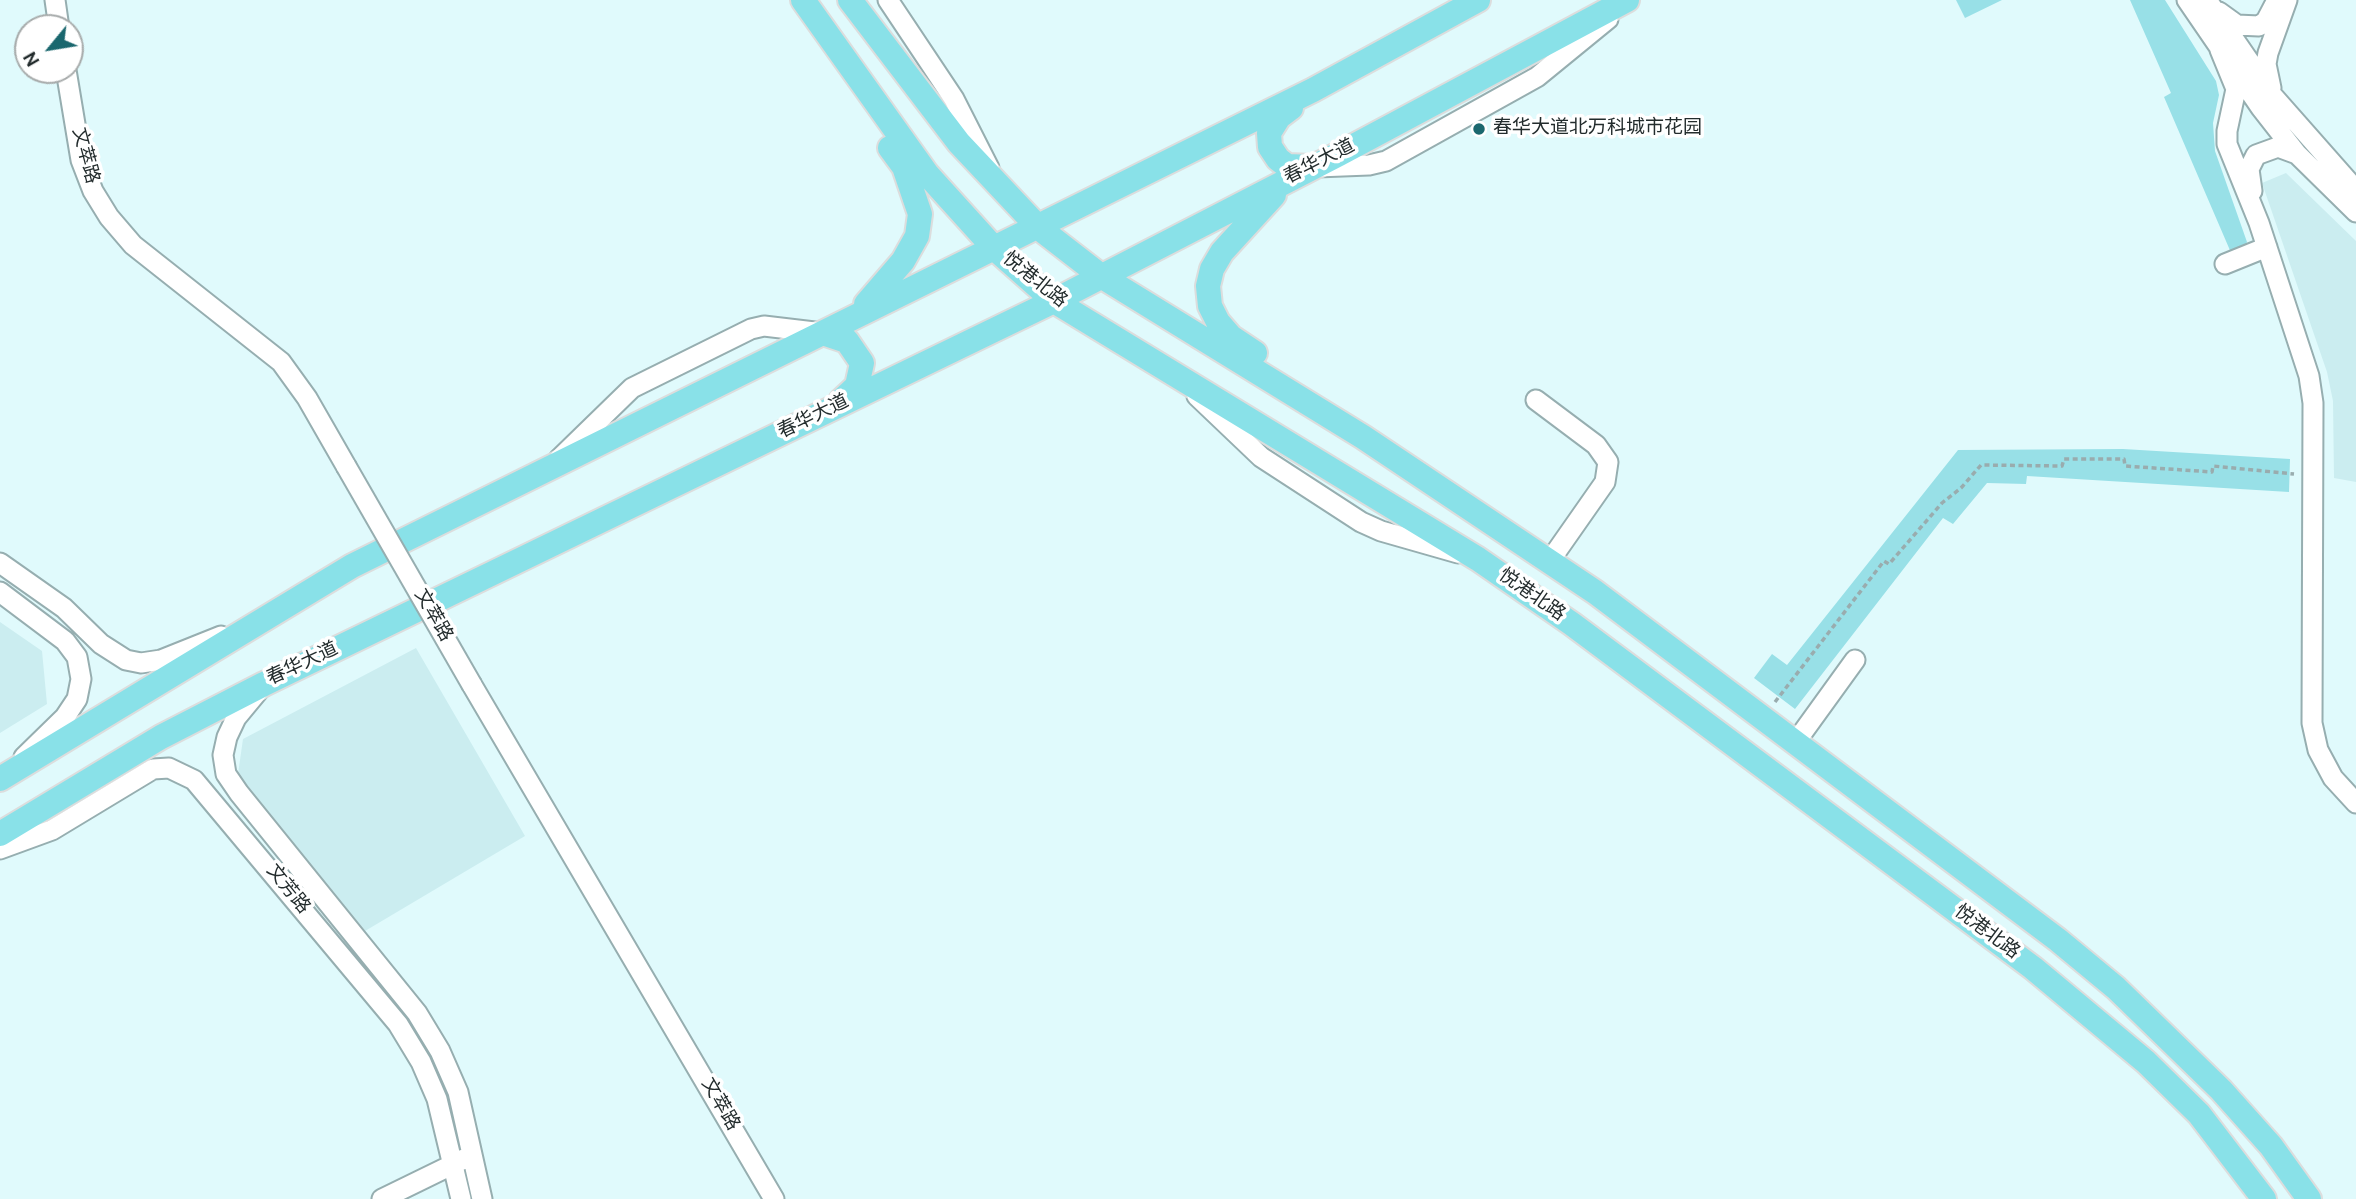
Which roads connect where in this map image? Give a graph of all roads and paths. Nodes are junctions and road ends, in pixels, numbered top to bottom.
1 (849, 0) edge
2 (888, 0) edge
3 (1478, 0) edge
4 (1629, 0) edge
5 (2187, 0) edge
6 (2277, 0) edge
7 (2287, 0) edge
8 (2207, 1) edge
9 (806, 5) edge
10 (2220, 50) junction
11 (68, 84) edge
12 (1313, 90) junction
13 (2273, 96) junction
14 (2297, 154) junction
15 (1313, 167) junction
16 (995, 181) junction
17 (1287, 181) junction
18 (2356, 190) edge
19 (2356, 212) edge
20 (2259, 223) junction
21 (1039, 228) junction
22 (993, 247) junction
23 (2269, 253) junction
24 (2227, 269) dead end
25 (1101, 276) junction
26 (1054, 301) junction
27 (855, 316) junction
28 (823, 332) junction
29 (1536, 400) dead end
30 (832, 408) junction
31 (1363, 437) junction
32 (548, 469) junction
33 (2298, 475) dead end
34 (1549, 562) junction
35 (0, 563) edge
36 (0, 592) edge
37 (271, 615) junction
38 (1855, 660) dead end
39 (264, 684) junction
40 (1773, 703) dead end
41 (1795, 743) junction
42 (3, 777) edge
43 (2356, 803) edge
44 (0, 834) edge
45 (0, 849) edge
46 (474, 1154) junction
47 (455, 1164) junction
48 (382, 1199) edge
49 (461, 1199) edge
50 (482, 1199) edge
51 (774, 1199) edge
52 (2264, 1199) edge
53 (2309, 1199) edge

1 - 16 main road, 悦港北路
2 - 16 street
3 - 12 main road
4 - 15 main road, 春华大道
5 - 10 street
6 - 8 street
7 - 13 street
8 - 13 street
9 - 22 main road, 悦港北路
9 - 27 main road
10 - 14 street
10 - 20 street
11 - 51 street, 文萃路, bridge
12 - 15 main road
12 - 21 main road
13 - 18 street
14 - 19 street
14 - 20 street
15 - 17 main road, 春华大道
16 - 21 main road, 悦港北路
17 - 25 main road, 春华大道
17 - 31 main road
20 - 23 street
21 - 22 main road
21 - 25 main road, 悦港北路
22 - 26 main road, 悦港北路
22 - 27 main road
23 - 24 street
23 - 43 street
25 - 26 main road, 春华大道
25 - 31 main road, 悦港北路
26 - 30 main road, 春华大道
26 - 52 main road, 悦港北路
27 - 28 main road
28 - 30 main road
28 - 32 main road
28 - 32 street
29 - 34 street
30 - 39 main road, 春华大道
31 - 34 main road, 悦港北路
32 - 37 main road
33 - 40 path
34 - 41 main road, 悦港北路
35 - 37 street
36 - 42 street
37 - 42 main road
38 - 41 street
39 - 44 main road, 春华大道
39 - 46 street, 文芳路
41 - 53 main road, 悦港北路
45 - 47 street, 文芳路
46 - 47 street
46 - 50 street, 文芳路
47 - 48 street
47 - 49 street, 文芳路

